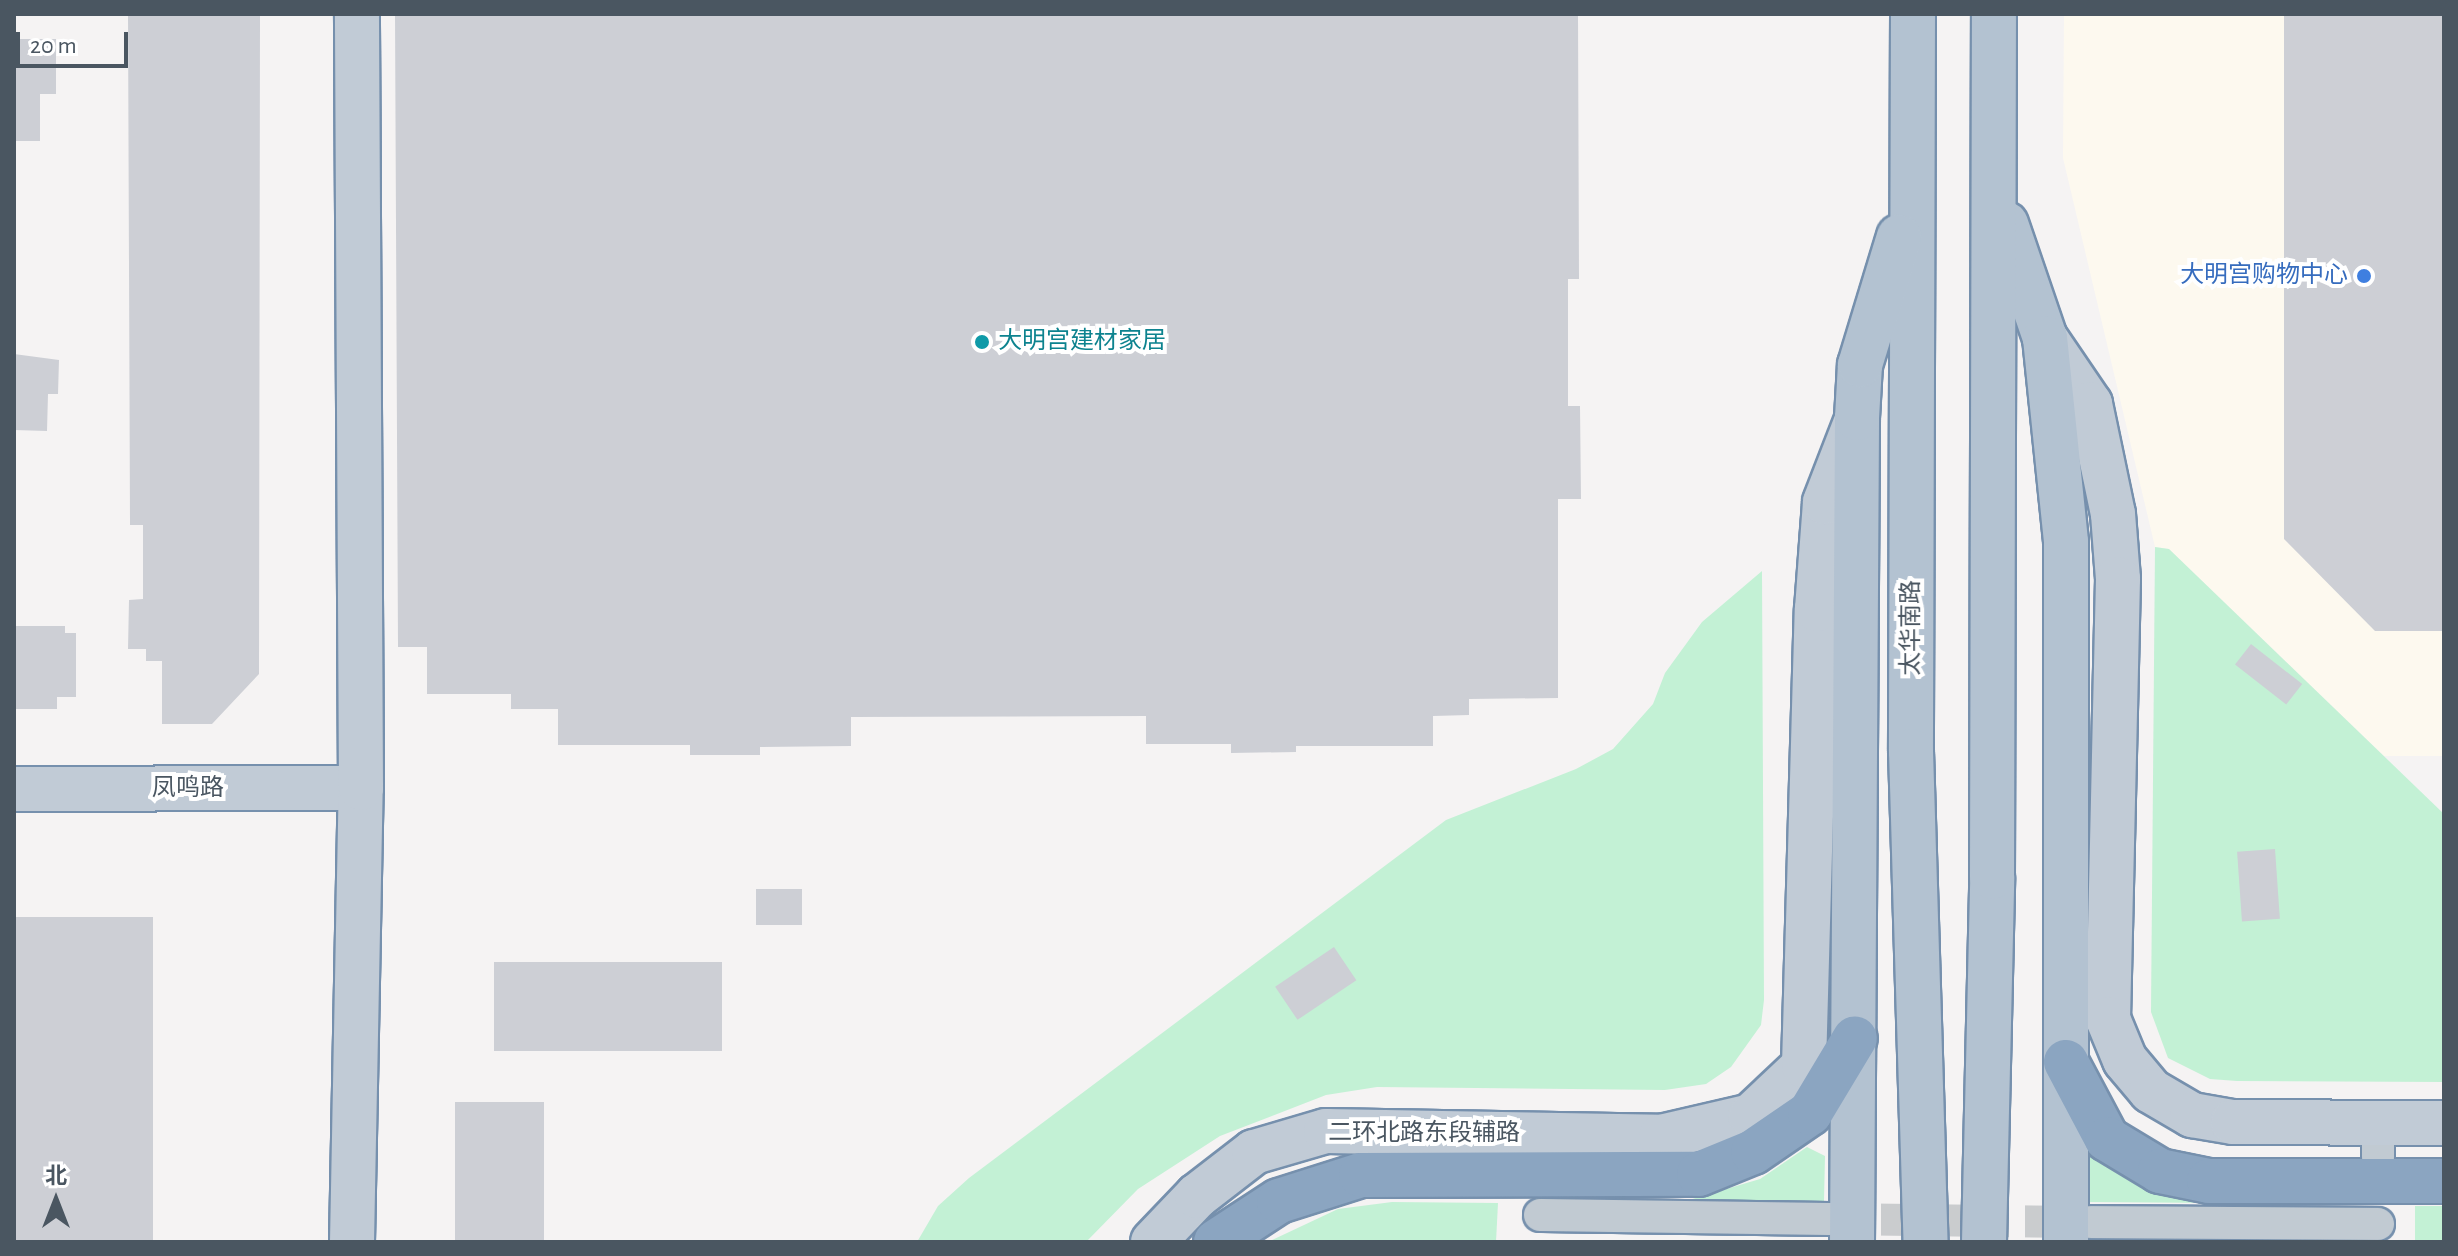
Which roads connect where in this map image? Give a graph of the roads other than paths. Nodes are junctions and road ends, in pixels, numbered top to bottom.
1 (357, 14) edge
2 (1913, 14) edge
3 (1994, 14) edge
4 (1994, 189) junction
5 (1913, 193) junction
6 (2045, 338) junction
7 (1857, 418) junction
8 (361, 788) junction
9 (14, 789) edge
10 (1855, 1038) junction
11 (2066, 1062) junction
12 (2444, 1123) edge
13 (2444, 1181) edge
14 (1539, 1218) edge
15 (2378, 1224) edge
16 (1841, 1230) edge
17 (2078, 1232) edge
18 (352, 1242) edge
19 (1153, 1242) edge
20 (1216, 1242) edge
21 (1926, 1242) edge
22 (1984, 1242) edge

1 - 8 main road
2 - 5 main road, 太华南路
3 - 4 main road
4 - 6 main road
4 - 22 main road
5 - 7 main road
5 - 21 main road, 太华南路
6 - 11 main road
6 - 12 main road
7 - 10 main road
7 - 19 main road, 二环北路东段辅路
8 - 9 main road, 凤鸣路
8 - 18 main road
10 - 16 main road
10 - 20 highway
11 - 13 highway
11 - 17 main road
14 - 16 street
15 - 17 street

